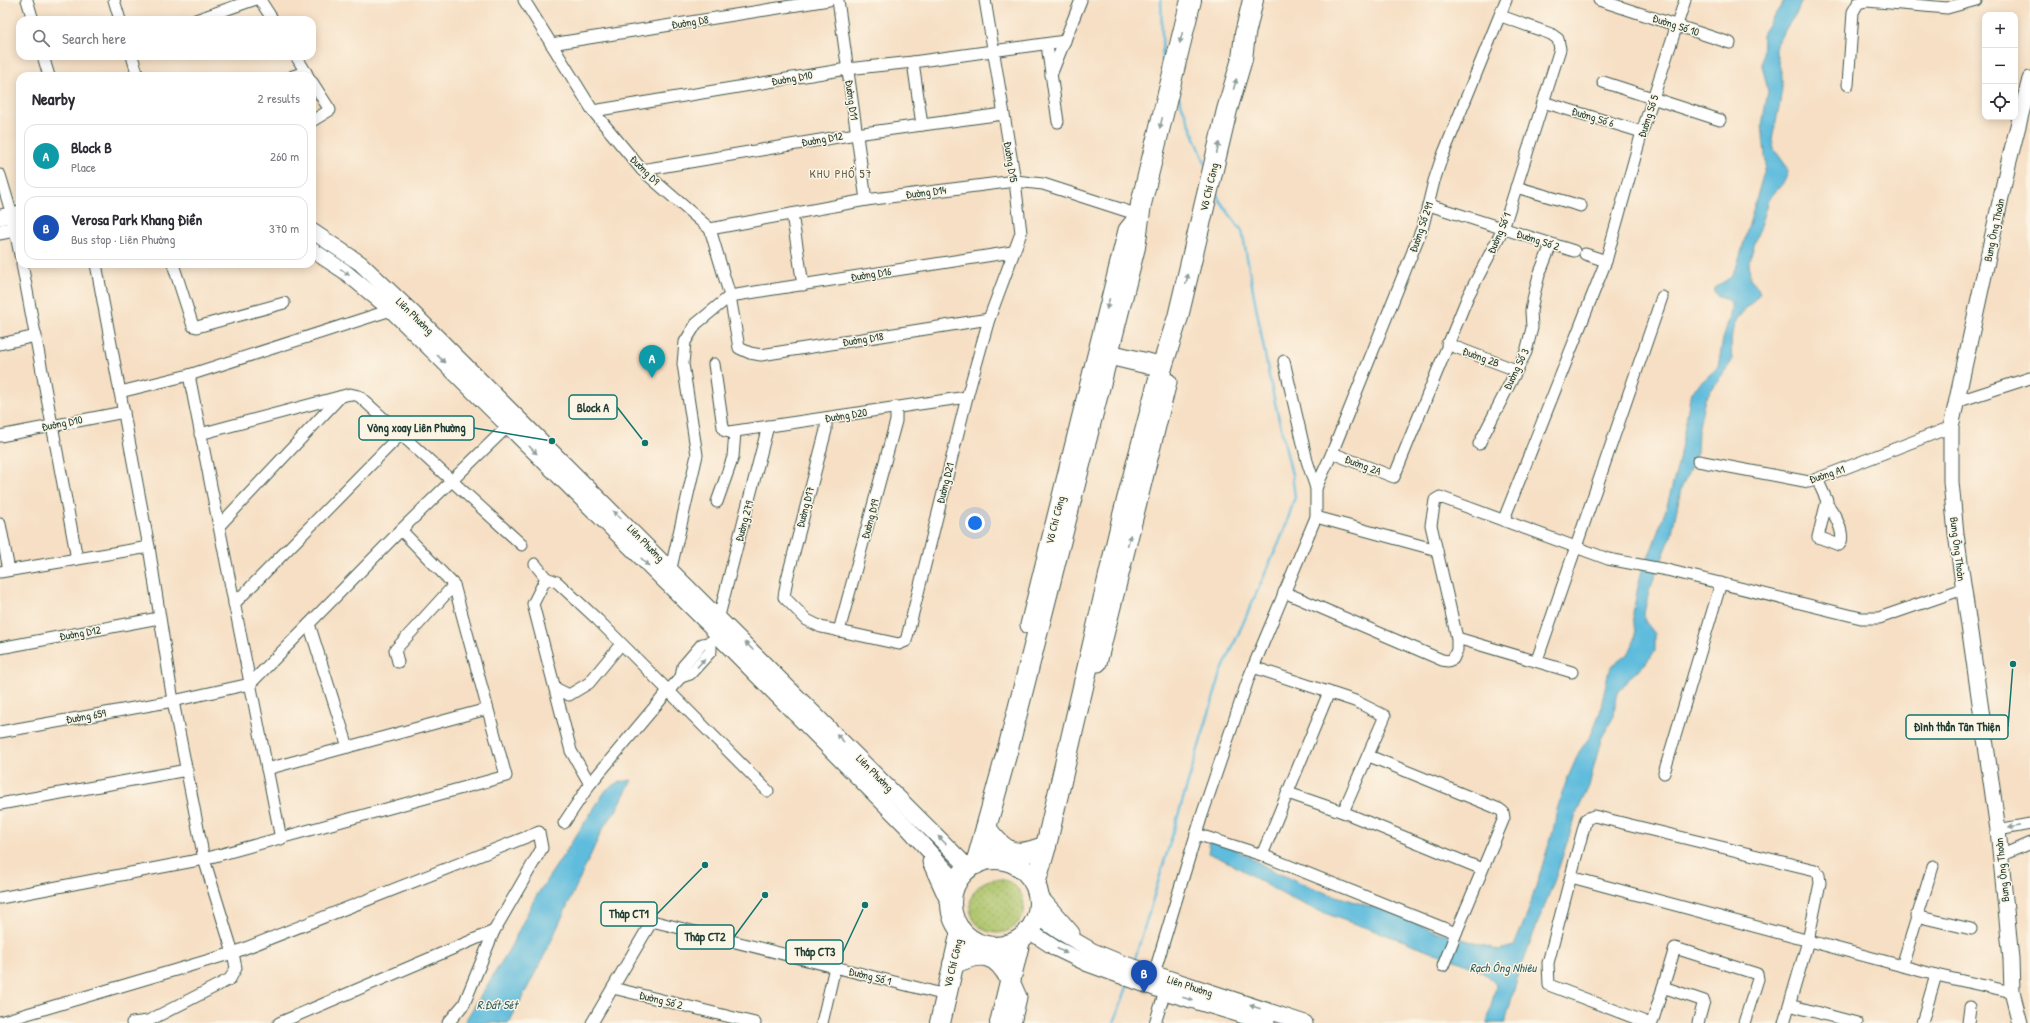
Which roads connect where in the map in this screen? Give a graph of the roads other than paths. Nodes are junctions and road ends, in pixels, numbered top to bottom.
1 (27, 0) edge
2 (114, 0) edge
3 (253, 0) edge
4 (260, 0) edge
5 (524, 0) edge
6 (829, 0) edge
7 (838, 0) edge
8 (984, 0) edge
9 (1081, 0) edge
10 (1191, 0) edge
11 (1253, 0) edge
12 (1259, 0) edge
13 (1506, 0) edge
14 (1599, 0) edge
15 (1685, 0) edge
16 (1976, 0) edge
17 (1946, 4) edge
18 (32, 16) edge
19 (119, 16) edge
20 (207, 16) edge
21 (270, 16) edge
22 (1501, 16) junction
23 (1677, 26) junction
24 (1065, 42) junction
25 (1730, 43) dead end
26 (551, 44) junction
27 (1047, 45) junction
28 (992, 52) junction
29 (1242, 59) junction
30 (44, 60) edge
31 (133, 60) edge
32 (298, 60) edge
33 (913, 62) junction
34 (847, 69) junction
35 (48, 72) edge
36 (137, 72) edge
37 (306, 72) edge
38 (1051, 75) junction
39 (2030, 79) edge
40 (1603, 82) dead end
41 (1848, 85) dead end
42 (316, 88) edge
43 (1653, 98) junction
44 (1543, 102) junction
45 (593, 111) junction
46 (1003, 114) junction
47 (316, 119) edge
48 (1720, 120) dead end
49 (1058, 122) dead end
50 (922, 125) junction
51 (1642, 132) junction
52 (856, 134) junction
53 (642, 170) junction
54 (0, 175) edge
55 (1015, 181) junction
56 (1516, 187) junction
57 (866, 200) junction
58 (1429, 205) junction
59 (1581, 206) dead end
60 (792, 214) junction
61 (1139, 215) junction
62 (13, 220) edge
63 (1503, 228) junction
64 (710, 229) junction
65 (0, 232) edge
66 (316, 234) edge
67 (16, 235) edge
68 (1551, 244) junction
69 (1574, 251) dead end
70 (1012, 252) junction
71 (316, 253) edge
72 (1585, 254) dead end
73 (1606, 261) junction
74 (23, 268) edge
75 (97, 268) edge
76 (174, 268) edge
77 (803, 285) junction
78 (730, 296) junction
79 (1662, 297) dead end
80 (284, 303) dead end
81 (391, 310) junction
82 (1178, 317) junction
83 (988, 319) junction
84 (36, 336) junction
85 (0, 344) edge
86 (1447, 344) junction
87 (1107, 354) junction
88 (1284, 362) dead end
89 (714, 364) dead end
90 (1162, 367) junction
91 (1516, 370) junction
92 (189, 375) junction
93 (2030, 378) edge
94 (120, 392) junction
95 (341, 396) junction
96 (967, 398) junction
97 (1956, 402) junction
98 (896, 407) junction
99 (124, 412) junction
100 (826, 418) junction
101 (53, 424) junction
102 (508, 426) junction
103 (768, 426) junction
104 (1950, 427) junction
105 (730, 431) junction
106 (200, 434) junction
107 (400, 435) junction
108 (0, 436) edge
109 (1479, 444) dead end
110 (1332, 453) junction
111 (1698, 461) dead end
112 (1394, 477) joint
113 (1817, 478) junction
114 (451, 482) junction
115 (1316, 488) junction
116 (717, 502) dead end
117 (1826, 504) dead end
118 (1316, 517) junction
119 (1504, 519) junction
120 (0, 524) edge
121 (219, 526) junction
122 (400, 530) junction
123 (522, 545) dead end
124 (150, 547) junction
125 (1575, 548) junction
126 (1437, 550) junction
127 (77, 559) junction
128 (535, 564) dead end
129 (671, 568) junction
130 (4, 571) edge
131 (546, 578) junction
132 (1720, 583) junction
133 (454, 585) junction
134 (1963, 589) junction
135 (1284, 592) junction
136 (234, 604) junction
137 (160, 618) junction
138 (309, 624) junction
139 (718, 629) junction
140 (839, 631) junction
141 (1457, 638) junction
142 (622, 644) junction
143 (0, 648) edge
144 (1537, 660) junction
145 (398, 662) dead end
146 (1253, 666) junction
147 (1572, 672) dead end
148 (250, 684) junction
149 (555, 688) junction
150 (668, 691) junction
151 (1329, 692) junction
152 (173, 701) junction
153 (487, 709) junction
154 (0, 732) edge
155 (348, 747) junction
156 (1369, 756) junction
157 (267, 769) junction
158 (187, 770) junction
159 (1664, 773) dead end
160 (590, 784) junction
161 (768, 791) dead end
162 (1288, 793) junction
163 (0, 804) edge
164 (1343, 812) junction
165 (564, 823) dead end
166 (2030, 824) edge
167 (905, 825) junction
168 (986, 828) junction
169 (1998, 830) junction
170 (1196, 834) junction
171 (281, 839) junction
172 (2030, 843) edge
173 (1046, 846) junction
174 (1262, 855) junction
175 (2000, 856) junction
176 (204, 859) junction
177 (1933, 866) dead end
178 (970, 867) junction
179 (1482, 869) junction
180 (1571, 877) junction
181 (1037, 883) junction
182 (0, 898) edge
183 (952, 908) junction
184 (1916, 916) junction
185 (1971, 929) dead end
186 (494, 931) junction
187 (1455, 934) junction
188 (1026, 935) junction
189 (960, 936) junction
190 (1808, 941) junction
191 (1092, 951) junction
192 (233, 953) junction
193 (1445, 961) dead end
194 (954, 964) junction
195 (1902, 966) junction
196 (835, 967) junction
197 (1121, 970) junction
198 (1936, 975) junction
199 (1010, 979) junction
200 (1152, 980) junction
201 (1663, 987) junction
202 (613, 988) junction
203 (1166, 992) junction
204 (2012, 992) junction
205 (946, 995) junction
206 (1789, 1005) junction
207 (1970, 1007) dead end
208 (11, 1019) junction
209 (0, 1022) edge
210 (148, 1022) edge
211 (26, 1023) edge
212 (132, 1023) edge
213 (279, 1023) edge
214 (448, 1023) edge
215 (592, 1023) edge
216 (755, 1023) edge
217 (822, 1023) edge
218 (932, 1023) edge
219 (940, 1023) edge
220 (1000, 1023) edge
221 (1012, 1023) edge
222 (1155, 1023) edge
223 (1267, 1023) edge
224 (1305, 1023) edge
225 (1648, 1023) edge
226 (1652, 1023) edge
227 (1698, 1023) edge
228 (1744, 1023) edge
229 (1784, 1023) edge
230 (1857, 1023) edge
231 (1922, 1023) edge
232 (1968, 1023) edge
233 (2020, 1023) edge

1 - 18 street
2 - 19 street
3 - 20 street
4 - 21 street
5 - 26 street, Đường D9
6 - 26 street, Đường D8
7 - 34 street, Đường D11
8 - 28 street, Đường D15
9 - 24 street
10 -> 61 highway, Võ Chí Công
11 - 29 highway, Võ Chí Công
12 - 29 main road, Võ Chí Công
13 - 22 street, Đường Số 291
14 - 23 street, Đường Số 10
15 - 23 street, Đường Số 5
16 - 17 street
17 - 41 street
22 - 44 street, Đường Số 1
22 - 58 street, Đường Số 291
23 - 25 street, Đường Số 10
23 - 43 street, Đường Số 5
24 - 27 street, Đường D10
24 - 38 street
26 - 45 street, Đường D9
27 - 28 street, Đường D10
27 - 38 street
28 - 33 street, Đường D10
28 - 46 street, Đường D15
82 -> 29 highway, Võ Chí Công
30 - 35 street
31 - 36 street
32 - 37 street
33 - 34 street, Đường D10
33 - 50 street
34 - 45 street, Đường D10
34 - 52 street, Đường D11
38 - 49 street
39 - 97 street, Bưng Ông Thoàn
40 - 43 street
42 - 47 street
43 - 48 street
43 - 51 street, Đường Số 5
44 - 51 street, Đường Số 6
44 - 56 street, Đường Số 1
45 - 53 street, Đường D9
46 - 50 street, Đường D12
46 - 55 street, Đường D15
50 - 52 street, Đường D12
51 - 73 street, Đường Số 5
52 - 53 street, Đường D12
52 - 57 street, Đường D11
53 - 64 street, Đường D9
54 - 62 street
55 - 57 street, Đường D14
55 - 61 street, Đường D14
55 - 70 street, Đường D15
56 - 59 street
56 - 63 street, Đường Số 1
57 - 60 street, Đường D14
58 - 63 street, Đường Số 2
58 - 110 street, Đường Số 291
60 - 64 street, Đường D14
60 - 77 street
61 - 87 highway, Võ Chí Công
61 -> 168 main road, Võ Chí Công
62 - 65 street
62 - 67 street
63 - 68 street, Đường Số 2
63 - 86 street, Đường Số 1
64 - 78 street
129 -> 66 street, Liên Phường
68 - 69 street, Đường Số 2
68 - 91 street, Đường Số 3
70 - 77 street, Đường D16
70 - 83 street, Đường D15
71 -> 81 street, Liên Phường
72 - 73 street
73 - 119 street, Đường Số 5
74 - 84 street
75 - 94 street
76 - 80 street
77 - 78 street, Đường D16
78 - 83 street, Đường D18
78 - 129 street
79 - 125 street
81 - 92 street
81 -> 102 street, Liên Phường
82 - 90 highway, Võ Chí Công
173 -> 82 main road, Võ Chí Công
83 - 96 street, Đường D21
84 - 85 street
84 - 101 street
86 - 91 street, Đường 2B
86 - 112 street, Đường Số 1
87 - 90 highway
87 - 168 highway, Võ Chí Công
88 - 115 street
89 - 105 street
90 - 173 highway, Võ Chí Công
91 - 109 street, Đường Số 3
92 - 94 street
92 - 106 street
93 - 97 street
94 - 99 street
95 - 106 street
95 - 107 street
95 - 121 street
96 - 98 street, Đường D20
96 - 140 street, Đường D21
97 - 104 street, Bưng Ông Thoàn
98 - 100 street, Đường D20
98 - 140 street, Đường D19
99 - 101 street, Đường D10
99 - 124 street
100 - 103 street, Đường D20
100 - 140 street, Đường D17
101 - 108 street, Đường D10
101 - 127 street
102 - 114 street
102 -> 139 street, Liên Phường
103 - 105 street, Đường D20
103 - 139 street, Đường 279
104 - 113 street, Đường A1
104 - 134 street, Bưng Ông Thoàn
105 - 116 street
106 - 121 street
107 - 114 street
107 - 136 street
110 - 112 street, Đường 2A
110 - 115 street, Đường Số 291
111 - 113 street, Đường A1
113 - 117 street
114 - 122 street
114 - 123 street
115 - 118 street
118 - 126 street
118 - 135 street
119 - 125 street
119 - 126 street
120 - 130 street
121 - 136 street
122 - 133 street
122 - 138 street
124 - 127 street
124 - 137 street
125 - 132 street
125 - 144 street
126 - 141 street
127 - 130 street
128 - 131 street
129 - 139 street, Liên Phường
131 - 142 street
131 - 149 street
132 - 134 street
132 - 159 street
133 - 145 street
133 - 153 street
134 - 169 street, Bưng Ông Thoàn
135 - 141 street
135 - 146 street
136 - 148 street
137 - 143 street, Đường D12
137 - 152 street
138 - 148 street
138 - 155 street
139 - 150 street, Đường 279
139 - 167 street, Liên Phường
178 -> 139 street, Liên Phường
141 - 144 street
142 - 149 street
142 - 150 street
144 - 147 street
146 - 151 street
146 - 170 street
148 - 152 street, Đường 659
148 - 157 street
149 - 160 street
150 - 160 street, Đường 279
150 - 161 street
151 - 156 street
151 - 162 street
152 - 154 street, Đường 659
152 - 158 street
153 - 155 street
153 - 171 street
155 - 157 street
156 - 164 street
156 - 179 street
157 - 171 street
158 - 163 street
158 - 176 street
160 - 165 street, Đường 279
162 - 164 street
162 - 174 street
164 - 179 street
166 -> 169 street
167 - 178 street, Liên Phường
167 - 183 street
168 - 173 highway
168 - 178 highway, Võ Chí Công
169 - 175 street, Bưng Ông Thoàn
170 - 174 street
170 - 200 street
171 - 176 street
172 - 175 street
173 - 181 highway, Võ Chí Công
174 - 187 street
175 - 204 street, Bưng Ông Thoàn
176 - 182 street
176 - 192 street
177 - 184 street
178 - 181 highway
178 - 183 highway
179 - 187 street
180 - 190 street
180 - 190 street
180 - 225 street
181 - 188 highway
181 - 191 street
183 - 189 highway
184 - 185 street
184 - 195 street
186 - 192 street
186 - 213 street
186 - 214 street
187 - 193 street
188 - 189 highway
188 - 191 street, Liên Phường
188 -> 197 street, Liên Phường
188 - 199 highway
189 - 194 highway, Võ Chí Công
190 - 195 street
190 - 206 street
191 - 197 street, Liên Phường
192 - 208 street
192 - 210 street
194 - 199 highway
194 - 205 highway, Võ Chí Công
195 - 198 street
196 - 202 street, Đường Số 1
196 - 205 street, Đường Số 1
196 - 217 street
197 - 200 street, Liên Phường
198 - 204 street
198 - 231 street
199 - 220 highway
199 - 221 main road
200 - 203 street, Liên Phường
224 -> 200 street, Liên Phường
201 - 226 street
201 - 227 street
201 - 228 street
202 - 215 street, Đường Số 1
202 - 216 street, Đường Số 2
203 - 222 street
203 -> 223 street, Liên Phường
204 - 233 street, Bưng Ông Thoàn
205 - 218 main road, Võ Chí Công
205 - 219 highway, Võ Chí Công
206 - 229 street
206 - 230 street
207 - 232 street
208 - 209 street
208 - 211 street
210 - 212 street

